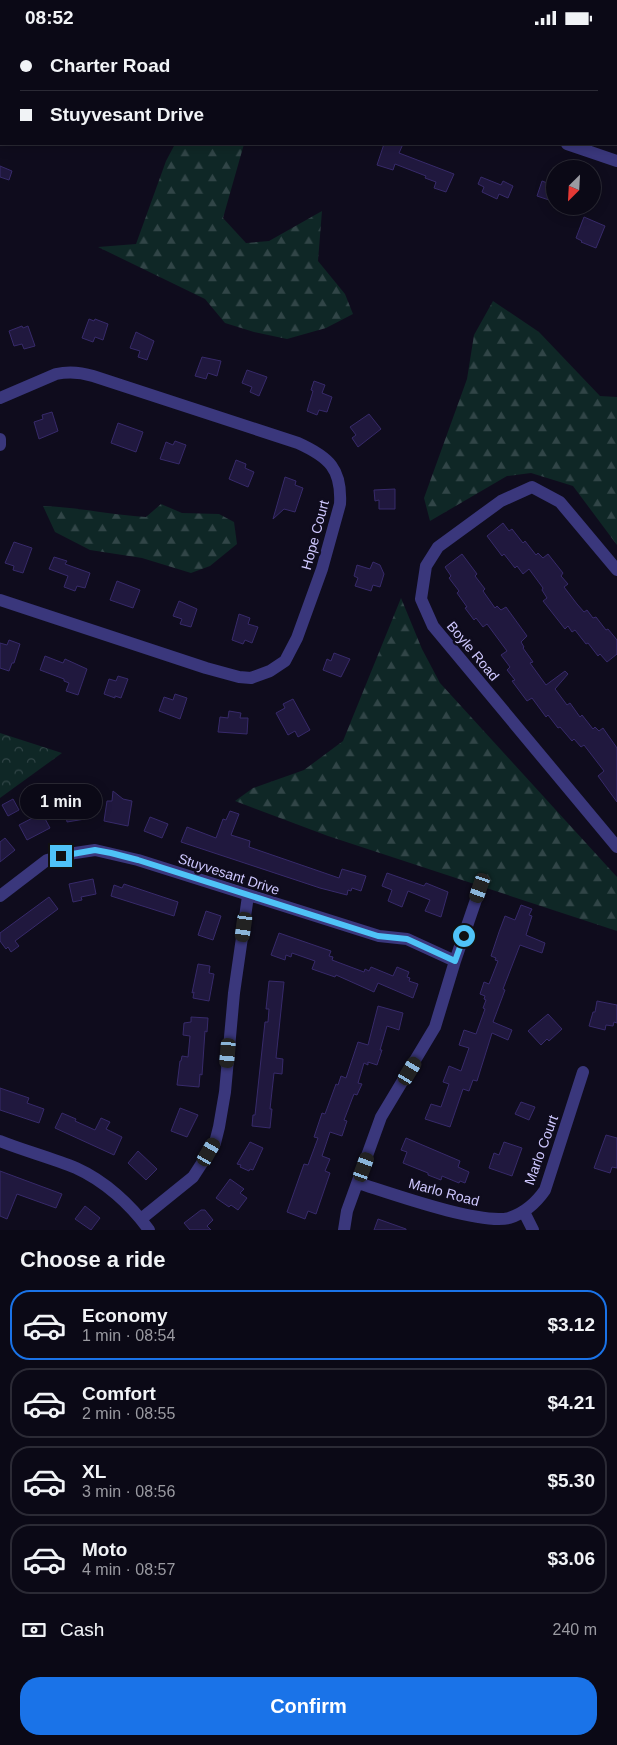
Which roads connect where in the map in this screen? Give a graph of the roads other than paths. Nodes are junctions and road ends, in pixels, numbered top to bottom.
1 (570, 145) edge
2 (617, 161) edge
3 (0, 399) edge
4 (0, 439) edge
5 (0, 445) edge
6 (617, 570) edge
7 (0, 599) edge
8 (617, 847) edge
9 (480, 888) dead end
10 (0, 896) edge
11 (248, 896) junction
12 (455, 961) junction
13 (584, 1072) dead end
14 (0, 1141) edge
15 (358, 1183) junction
16 (524, 1212) junction
17 (141, 1219) junction
18 (149, 1230) edge
19 (344, 1230) edge
20 (534, 1230) edge

1 - 2 street
3 - 7 street, Hope Court
4 - 5 street
6 - 8 street, Boyle Road
9 - 12 street
10 - 11 street, Stuyvesant Drive
11 - 12 street, Stuyvesant Drive
11 - 17 street
12 - 15 street
13 - 16 street, Marlo Court
14 - 17 street
15 - 16 street, Marlo Road
15 - 19 street
16 - 20 street
17 - 18 street

